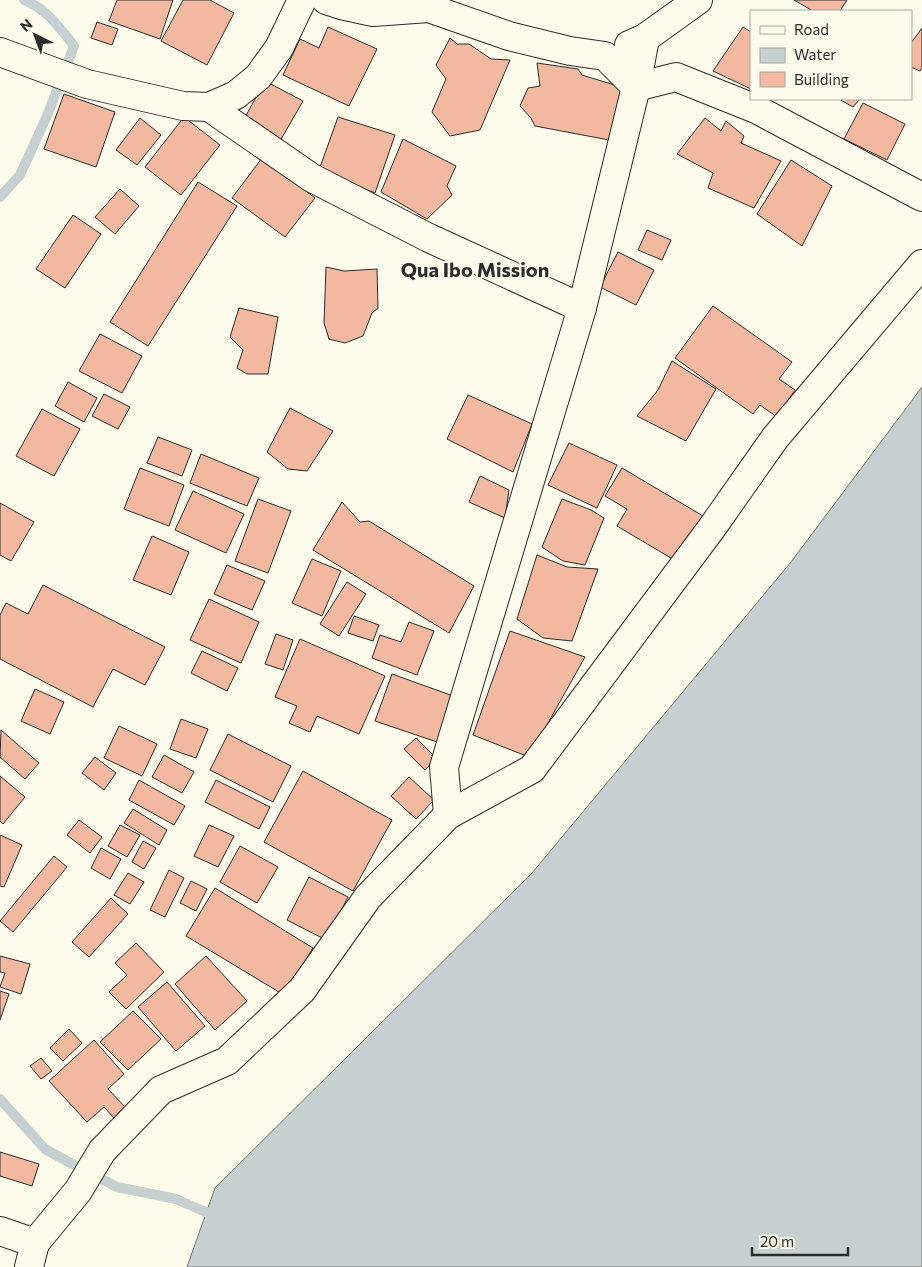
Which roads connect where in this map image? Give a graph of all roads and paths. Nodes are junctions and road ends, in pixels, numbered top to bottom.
1 (302, 0) edge
2 (326, 0) edge
3 (698, 0) edge
4 (645, 38) junction
5 (0, 52) edge
6 (605, 56) junction
7 (636, 87) junction
8 (209, 107) junction
9 (922, 197) edge
10 (922, 264) edge
11 (582, 308) junction
12 (448, 814) junction
13 (0, 1231) edge
14 (32, 1255) edge

1 - 8 street
2 - 6 street
3 - 4 street
4 - 6 street
4 - 7 street
5 - 8 street
6 - 7 street
7 - 9 street
7 - 11 street
8 - 11 street
10 - 12 street
11 - 12 street
12 - 14 street
13 - 14 street

